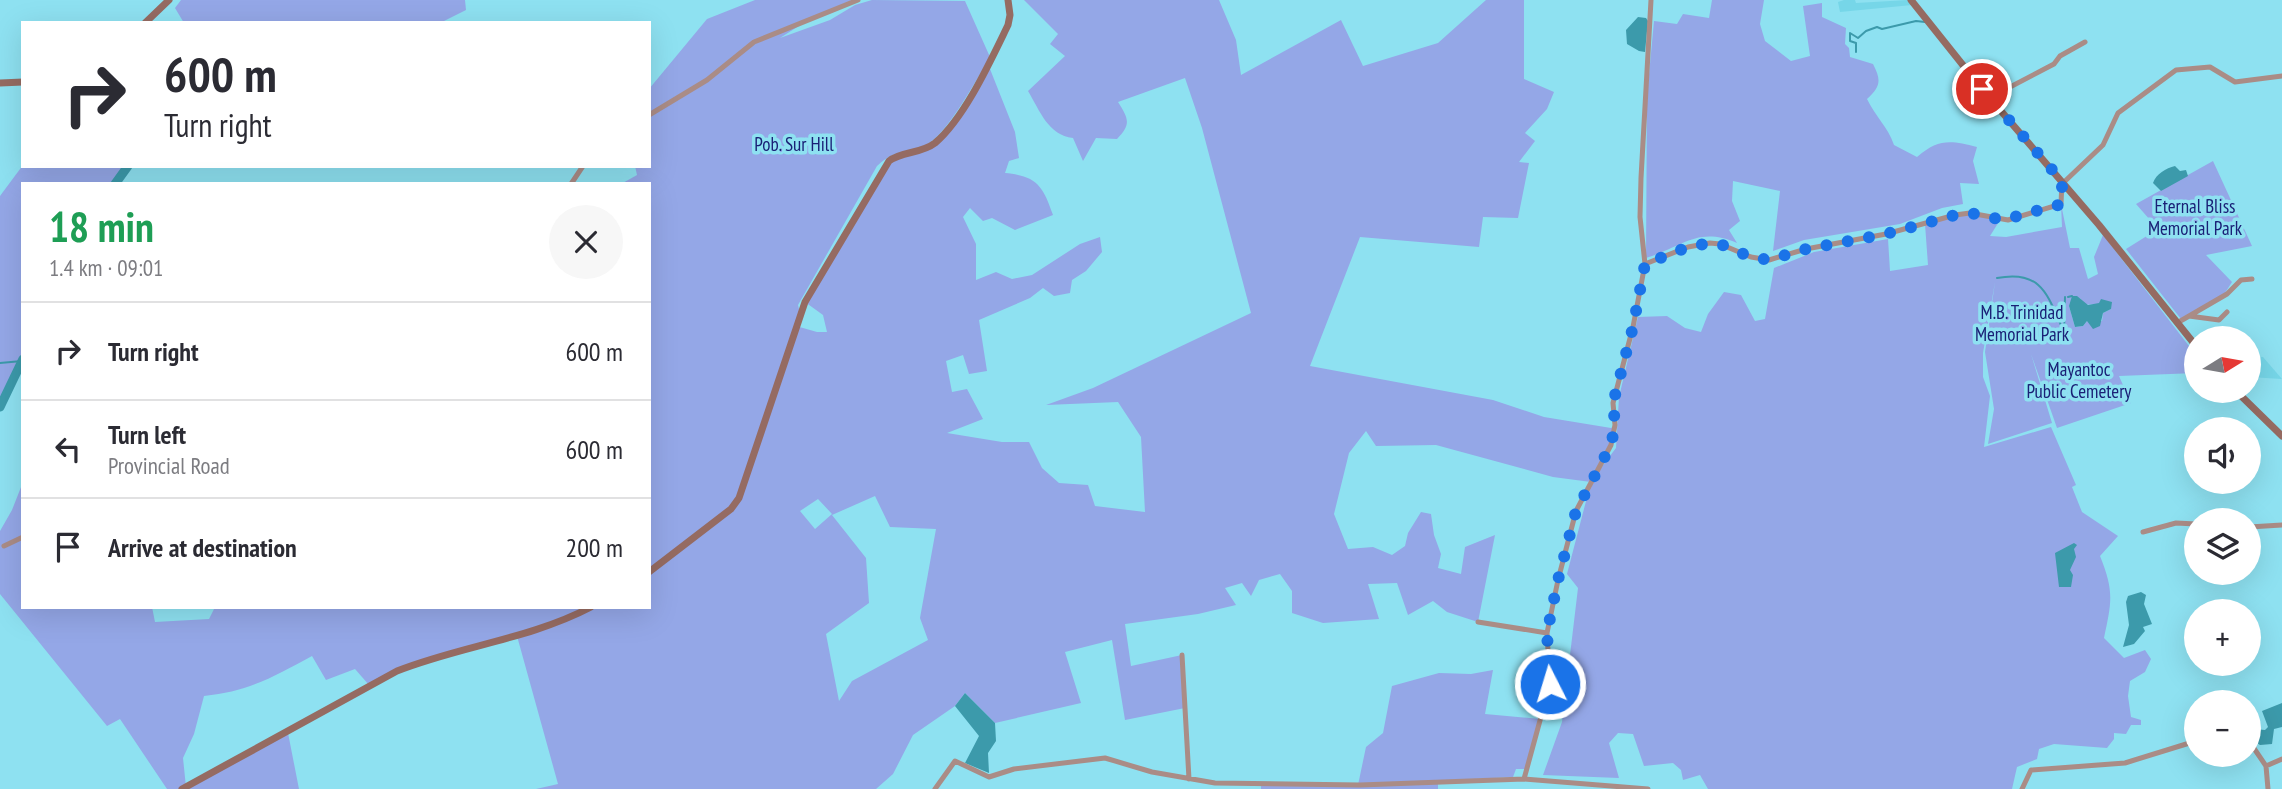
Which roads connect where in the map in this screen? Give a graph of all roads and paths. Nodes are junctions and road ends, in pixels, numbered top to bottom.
1 (169, 0) edge
2 (858, 0) edge
3 (1008, 0) edge
4 (1651, 0) edge
5 (1911, 0) edge
6 (147, 21) edge
7 (2085, 42) dead end
8 (2282, 76) edge
9 (21, 82) edge
10 (0, 83) edge
11 (1989, 97) junction
12 (651, 114) edge
13 (2062, 182) junction
14 (1645, 264) junction
15 (2252, 279) dead end
16 (2227, 312) dead end
17 (2189, 316) junction
18 (2178, 323) junction
19 (2184, 331) edge
20 (2248, 403) edge
21 (2282, 436) edge
22 (2184, 523) edge
23 (2282, 525) edge
24 (2261, 526) edge
25 (2143, 533) dead end
26 (21, 538) edge
27 (4, 546) dead end
28 (651, 570) edge
29 (587, 609) edge
30 (1478, 622) dead end
31 (1547, 633) junction
32 (1182, 655) dead end
33 (2184, 745) edge
34 (2282, 758) edge
35 (2261, 759) edge
36 (2266, 766) junction
37 (1189, 779) junction
38 (1524, 779) junction
39 (182, 789) edge
40 (935, 789) edge
41 (1648, 789) edge
42 (2022, 789) edge
43 (2268, 789) edge

1 - 6 main road
2 - 12 street
3 - 28 main road
4 - 14 street
5 - 11 main road
7 - 11 street
8 - 13 street
9 - 10 main road
11 - 13 main road
13 - 14 street
13 - 18 main road
14 - 31 street
15 - 17 street
16 - 17 street
17 - 18 street
18 - 19 main road
20 - 21 main road
22 - 25 street
23 - 24 street
26 - 27 street
29 - 39 main road
30 - 31 street
31 - 38 street
32 - 37 street
33 - 42 street
34 - 36 street
35 - 36 street
36 - 43 street
37 - 38 street
37 - 40 street
38 - 41 street

